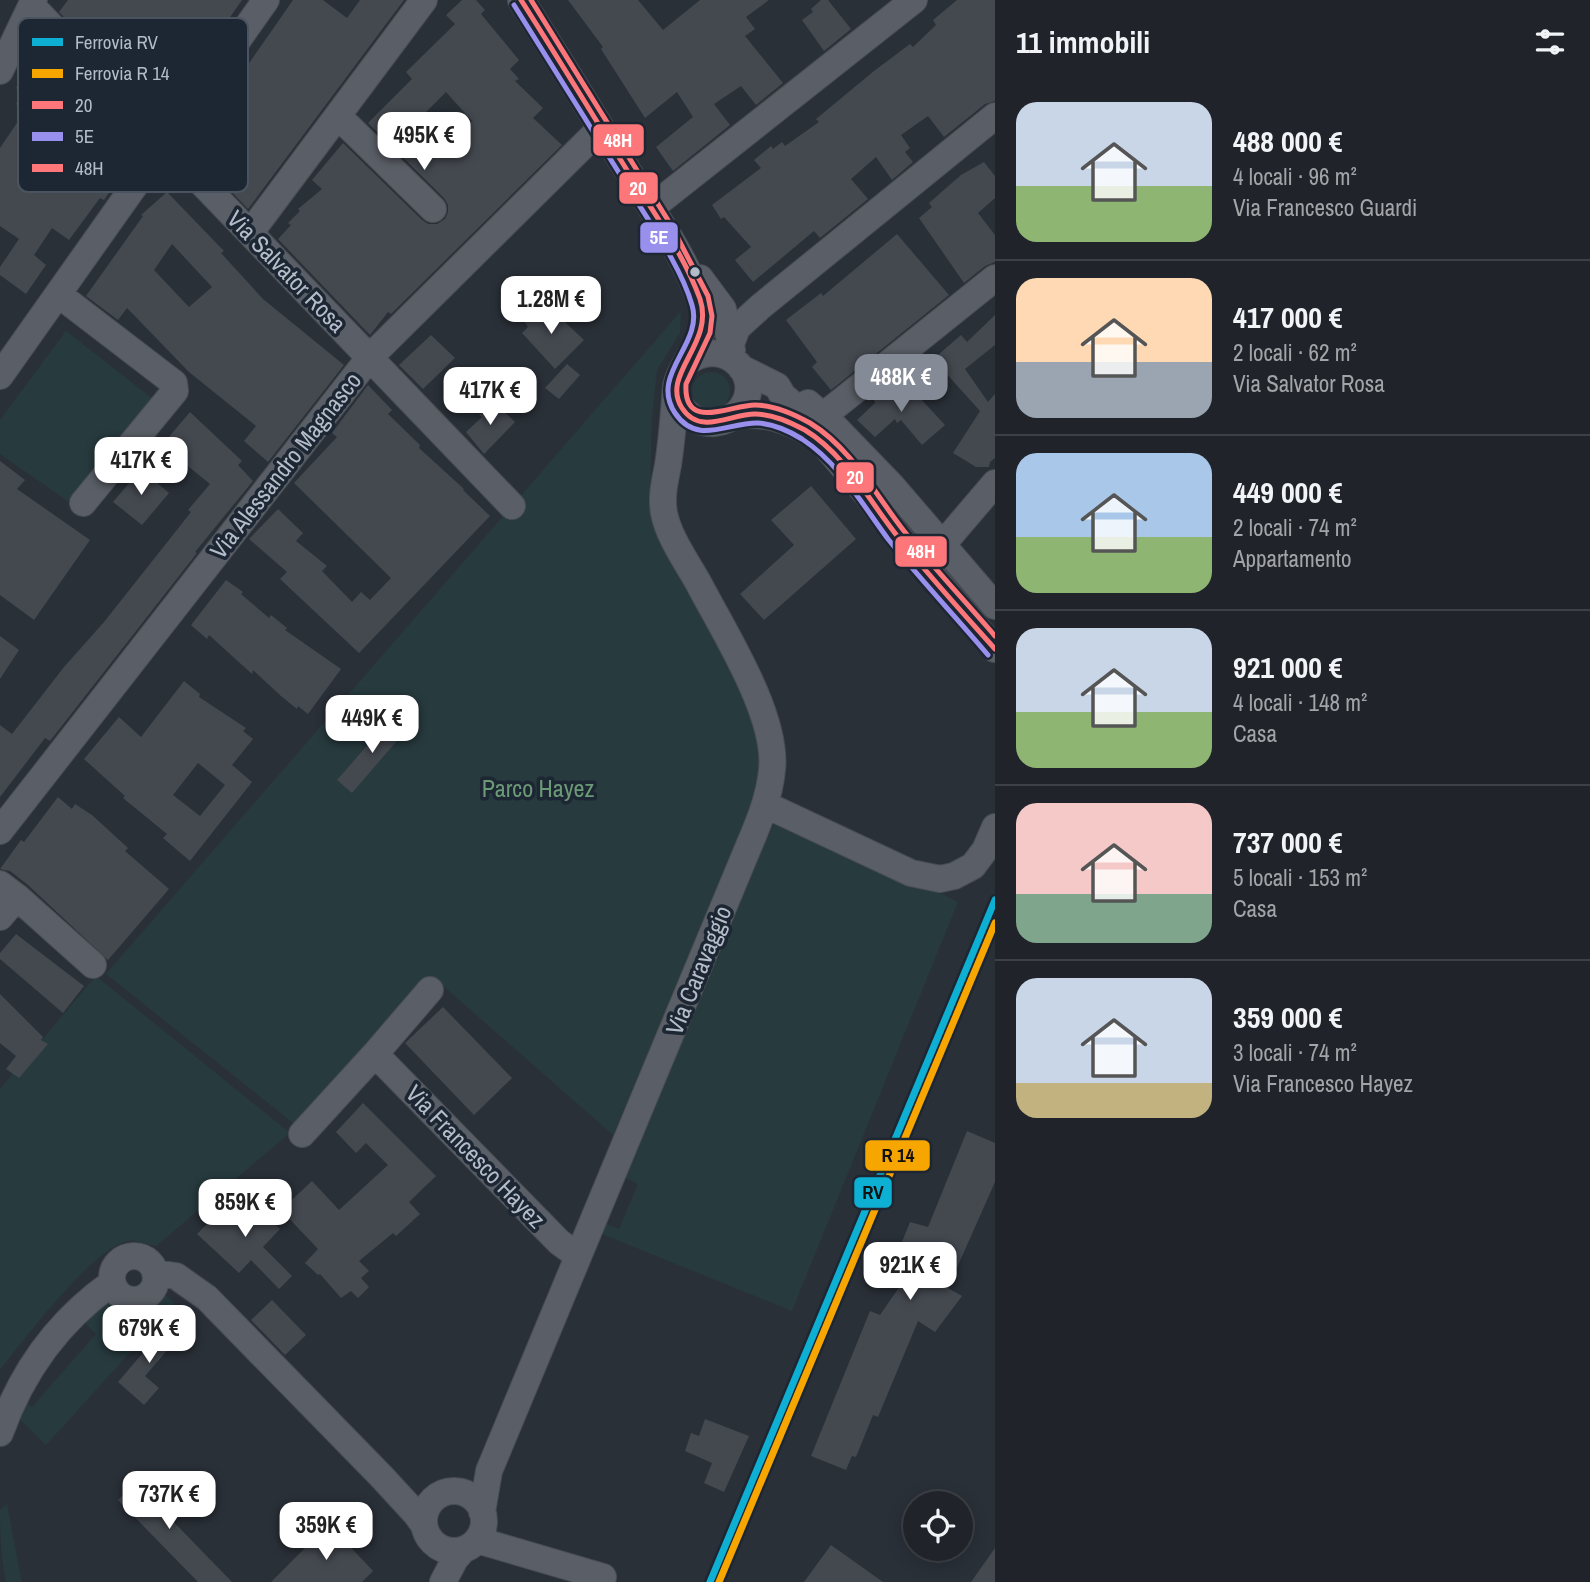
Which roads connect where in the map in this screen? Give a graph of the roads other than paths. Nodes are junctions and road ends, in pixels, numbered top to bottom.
1 (266, 0) edge
2 (424, 0) edge
3 (522, 0) edge
4 (914, 0) edge
5 (33, 3) edge
6 (47, 18) edge
7 (248, 25) edge
8 (18, 34) edge
9 (0, 71) edge
10 (338, 116) junction
11 (995, 116) edge
12 (601, 128) junction
13 (130, 192) edge
14 (210, 192) edge
15 (651, 208) junction
16 (433, 209) dead end
17 (250, 233) junction
18 (680, 257) junction
19 (995, 278) edge
20 (708, 287) junction
21 (58, 294) junction
22 (766, 302) junction
23 (370, 357) junction
24 (736, 358) junction
25 (681, 374) junction
26 (0, 376) edge
27 (728, 419) junction
28 (823, 429) junction
29 (668, 465) junction
30 (995, 483) edge
31 (83, 503) dead end
32 (512, 506) dead end
33 (943, 544) junction
34 (995, 606) edge
35 (995, 649) edge
36 (766, 805) junction
37 (995, 827) edge
38 (0, 831) edge
39 (9, 891) edge
40 (0, 918) edge
41 (93, 965) dead end
42 (430, 990) dead end
43 (375, 1054) junction
44 (302, 1133) dead end
45 (578, 1256) junction
46 (0, 1433) edge
47 (489, 1471) junction
48 (462, 1493) junction
49 (482, 1512) junction
50 (424, 1525) junction
51 (460, 1546) junction
52 (603, 1577) dead end
53 (443, 1581) edge

1 - 7 street
2 - 10 street
3 - 12 street
4 - 15 street
5 - 6 street, Via Salvator Rosa
8 - 9 street
10 - 16 street
10 - 17 street
11 - 22 street
12 - 15 street
12 - 23 street, Via Alessandro Magnasco
13 - 21 street
14 - 17 street, Via Salvator Rosa
15 - 18 street
17 - 23 street, Via Salvator Rosa
18 - 20 street
18 - 25 street
19 - 28 street
20 - 22 street
20 - 24 street
21 - 26 street
21 - 31 street
22 - 24 street
23 - 32 street, Via Salvator Rosa
23 - 38 street, Via Alessandro Magnasco
24 - 25 street
24 - 27 street
24 - 28 street
25 - 27 street
25 - 29 street, Via Caravaggio
27 - 28 street
27 - 29 street
28 - 33 street
28 - 35 street
29 - 36 street, Via Caravaggio
30 - 33 street
33 - 34 street
36 - 37 street
36 - 45 street, Via Caravaggio
39 - 40 street
39 - 41 street
42 - 43 street
43 - 44 street
43 - 45 street, Via Francesco Hayez
45 - 47 street, Via Caravaggio
46 - 50 street
47 - 48 street, Via Caravaggio
47 - 49 street, Via Caravaggio
48 - 49 street
48 - 50 street, Via Caravaggio
49 - 51 street, Via Caravaggio
50 - 51 street, Via Caravaggio
51 - 52 street
51 - 53 street, Via Caravaggio

